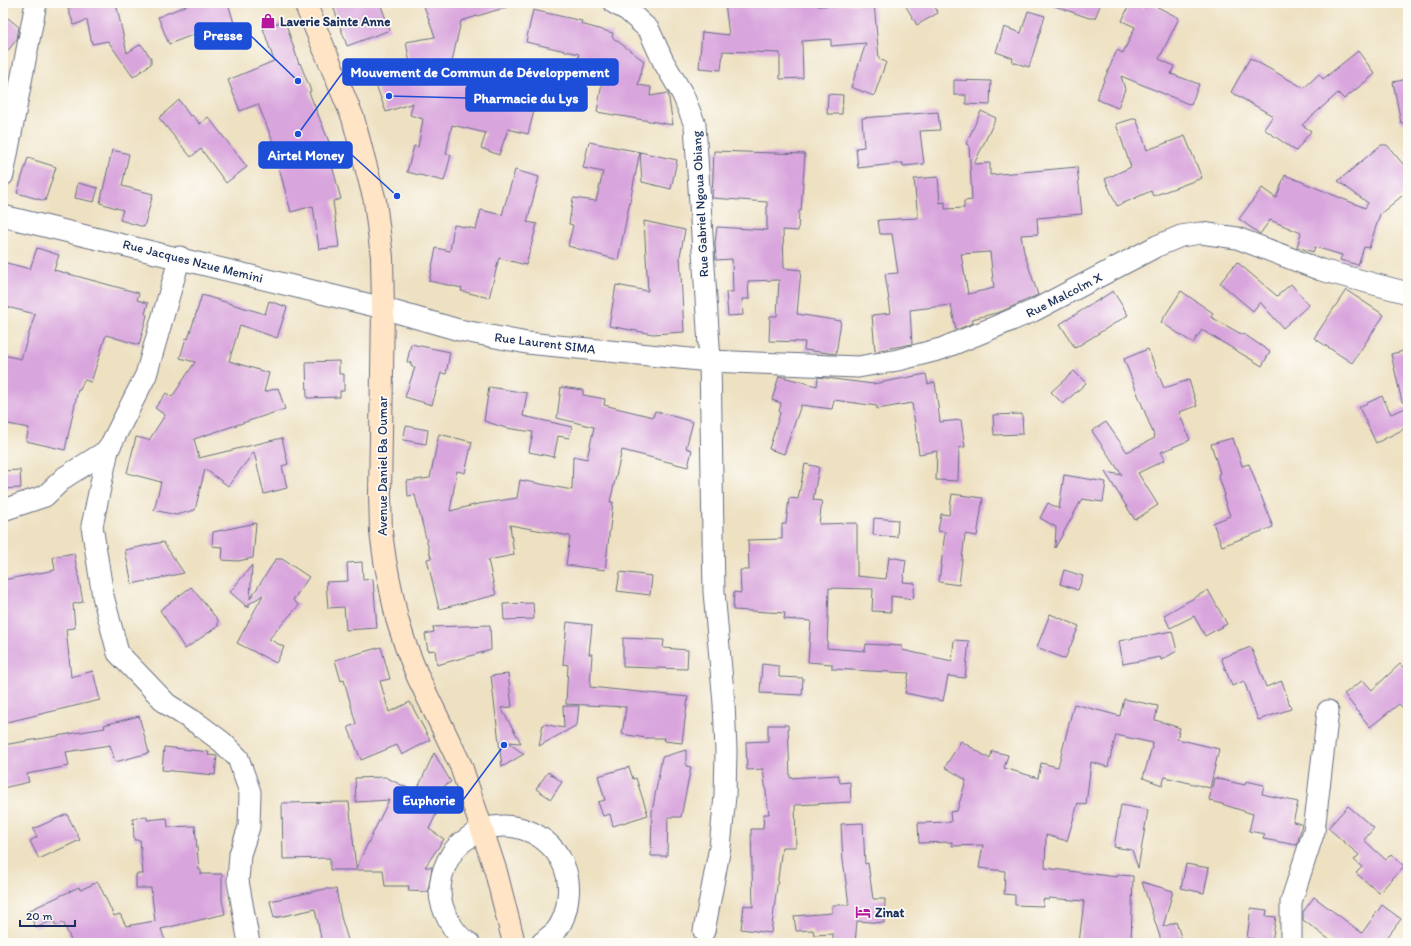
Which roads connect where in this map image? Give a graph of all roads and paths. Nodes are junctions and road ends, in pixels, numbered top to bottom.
1 (36, 3) edge
2 (305, 3) edge
3 (614, 3) edge
4 (3, 175) edge
5 (3, 216) edge
6 (180, 257) junction
7 (1408, 293) edge
8 (383, 309) junction
9 (710, 361) junction
10 (108, 450) junction
11 (3, 510) edge
12 (1328, 711) dead end
13 (483, 829) junction
14 (704, 931) dead end
15 (249, 943) edge
16 (469, 943) edge
17 (514, 943) edge
18 (542, 943) edge
19 (1291, 943) edge

1 - 4 street
2 - 8 main road, Avenue Daniel Ba Oumar
3 - 9 street, Rue Gabriel Ngoua Obiang
5 - 6 street, Rue Jacques Nzue Memini
6 - 8 street, Rue Jacques Nzue Memini
6 - 10 street
7 - 9 street, Rue Malcolm X
8 - 9 street, Rue Laurent SIMA
8 - 13 main road, Avenue Daniel Ba Oumar
9 - 14 street, Rue Gabriel Ngoua Obiang
10 - 11 street
10 - 15 street
12 - 19 street
13 - 16 street
13 - 17 main road, Avenue Daniel Ba Oumar
13 - 18 street

